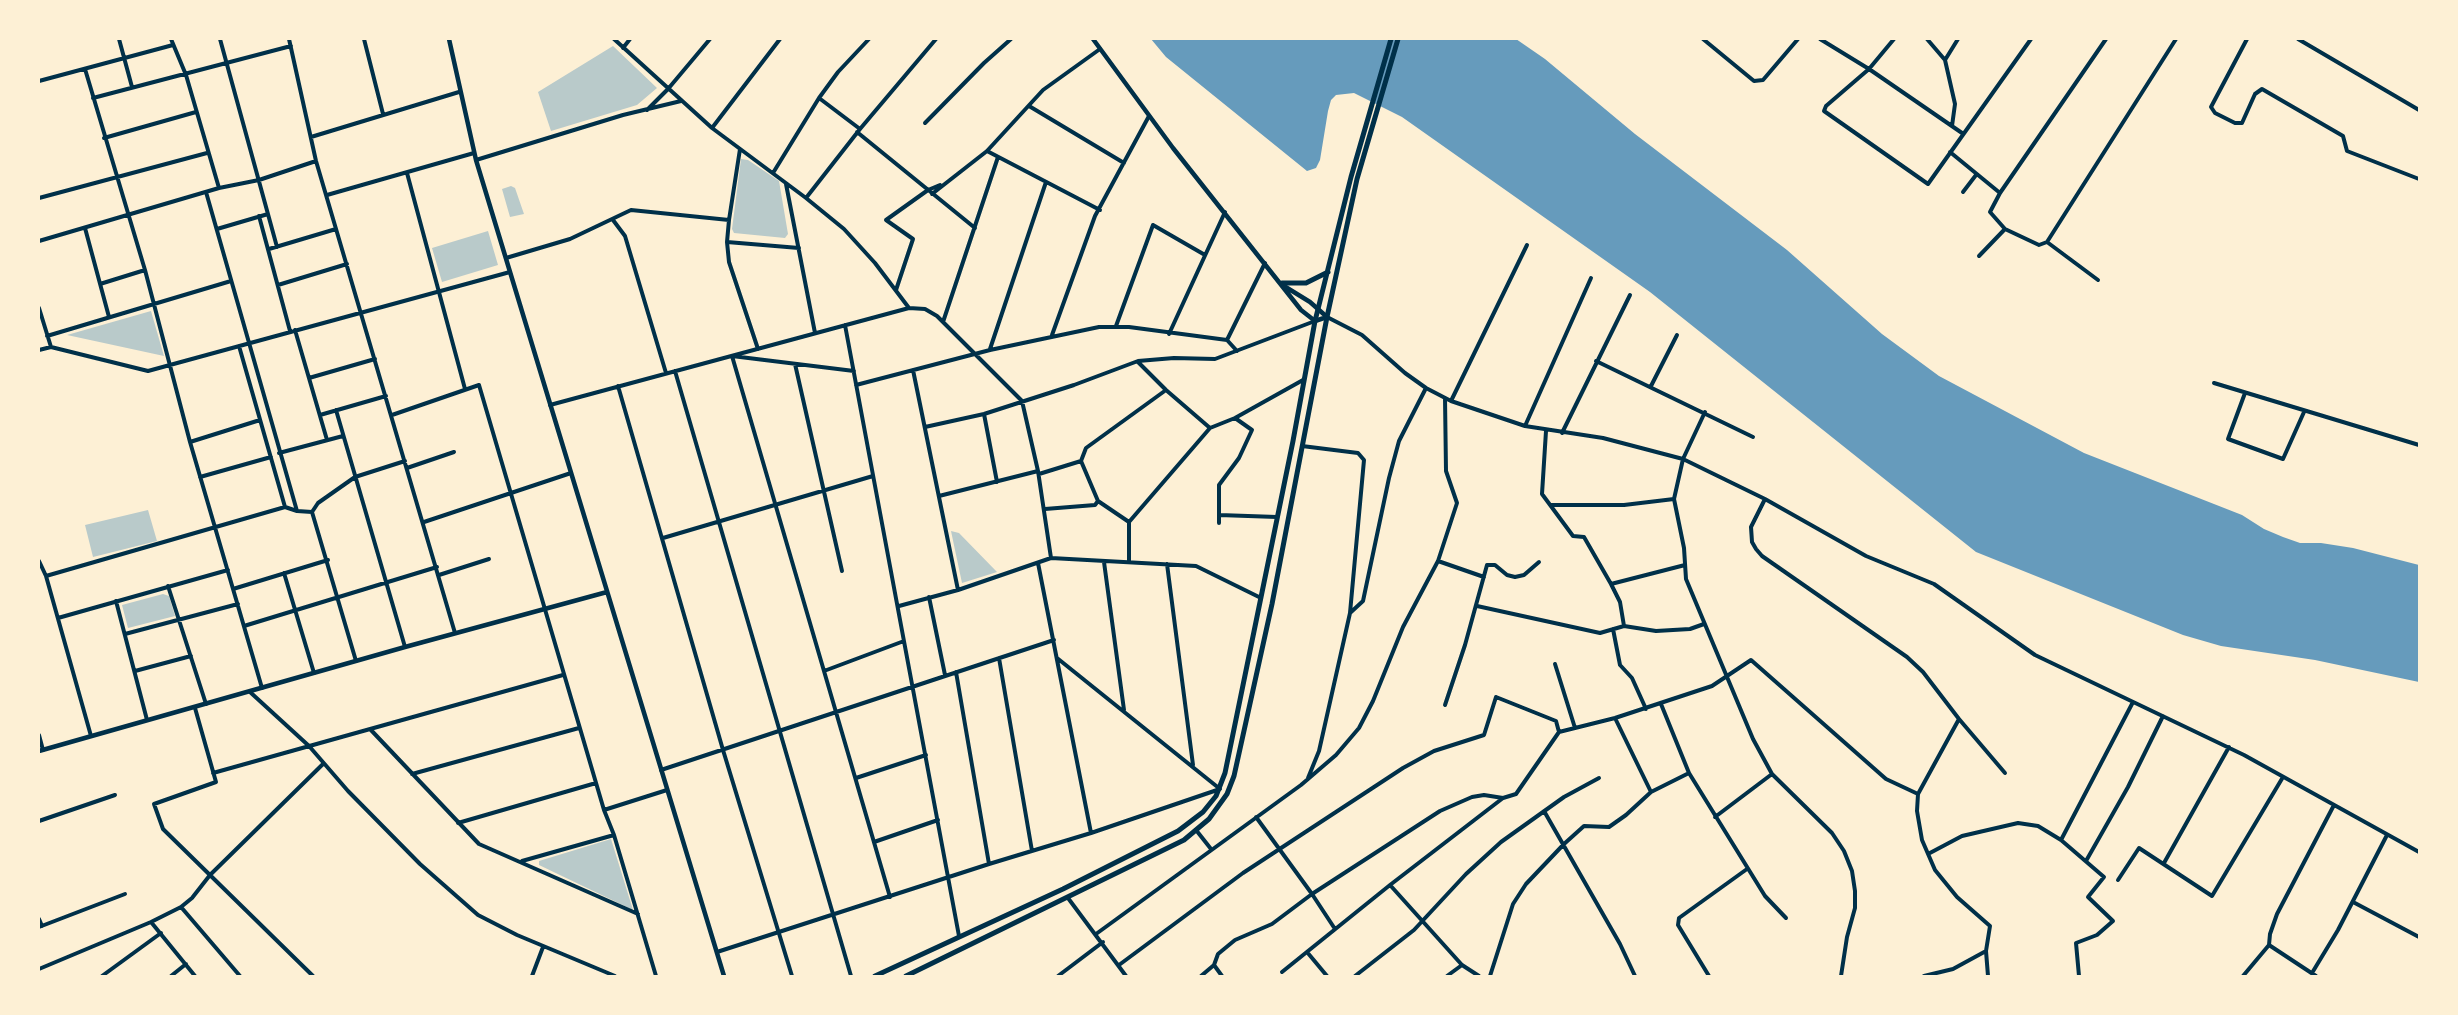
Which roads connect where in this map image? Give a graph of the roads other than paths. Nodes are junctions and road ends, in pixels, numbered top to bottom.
1 (119, 39) edge
2 (171, 39) edge
3 (220, 39) edge
4 (289, 39) edge
5 (364, 39) edge
6 (449, 39) edge
7 (614, 39) edge
8 (630, 39) edge
9 (710, 39) edge
10 (780, 39) edge
11 (869, 39) edge
12 (936, 39) edge
13 (1011, 39) edge
14 (1093, 39) edge
15 (1391, 39) edge
16 (1398, 39) edge
17 (1703, 39) edge
18 (1798, 39) edge
19 (1820, 39) edge
20 (1894, 39) edge
21 (1927, 39) edge
22 (1958, 39) edge
23 (2031, 39) edge
24 (2106, 39) edge
25 (2176, 39) edge
26 (2247, 39) edge
27 (2298, 39) edge
28 (173, 45) junction
29 (291, 46) junction
30 (623, 48) junction
31 (1100, 49) junction
32 (124, 58) junction
33 (1945, 60) junction
34 (226, 65) junction
35 (85, 69) junction
36 (1869, 69) junction
37 (186, 75) junction
38 (39, 81) edge
39 (132, 87) junction
40 (668, 89) junction
41 (459, 92) junction
42 (93, 98) junction
43 (819, 98) junction
44 (681, 101) junction
45 (1029, 106) junction
46 (646, 110) junction
47 (2419, 110) edge
48 (196, 111) junction
49 (383, 114) junction
50 (1149, 116) junction
51 (925, 123) dead end
52 (1952, 126) junction
53 (712, 128) junction
54 (858, 131) junction
55 (1963, 134) junction
56 (311, 137) junction
57 (104, 138) junction
58 (740, 149) junction
59 (987, 151) junction
60 (207, 153) junction
61 (474, 153) junction
62 (1950, 153) junction
63 (998, 157) junction
64 (476, 160) junction
65 (316, 161) junction
66 (1124, 163) junction
67 (407, 172) junction
68 (772, 173) junction
69 (1976, 175) junction
70 (116, 178) junction
71 (2419, 179) edge
72 (259, 180) junction
73 (1046, 182) junction
74 (785, 183) junction
75 (219, 188) junction
76 (206, 192) junction
77 (930, 192) junction
78 (1963, 192) dead end
79 (2000, 193) junction
80 (327, 195) junction
81 (39, 198) edge
82 (806, 198) junction
83 (1100, 210) junction
84 (1225, 212) junction
85 (268, 214) junction
86 (259, 216) junction
87 (128, 217) junction
88 (613, 220) junction
89 (729, 220) junction
90 (85, 228) junction
91 (975, 228) junction
92 (216, 229) junction
93 (336, 229) junction
94 (2005, 229) junction
95 (39, 241) edge
96 (727, 242) junction
97 (2048, 242) junction
98 (1527, 245) dead end
99 (277, 247) junction
100 (799, 248) junction
101 (268, 249) junction
102 (1205, 255) junction
103 (1979, 256) dead end
104 (506, 258) junction
105 (1265, 262) junction
106 (347, 264) junction
107 (145, 270) junction
108 (510, 272) junction
109 (1328, 272) junction
110 (1591, 278) dead end
111 (2098, 280) dead end
112 (231, 281) junction
113 (100, 284) junction
114 (278, 285) junction
115 (1283, 285) junction
116 (896, 290) junction
117 (438, 291) junction
118 (1630, 295) dead end
119 (154, 304) junction
120 (39, 308) edge
121 (909, 308) junction
122 (1319, 308) junction
123 (361, 312) junction
124 (109, 317) junction
125 (1327, 317) junction
126 (1315, 321) junction
127 (943, 323) junction
128 (845, 325) junction
129 (1116, 326) junction
130 (292, 330) junction
131 (815, 333) junction
132 (1169, 334) junction
133 (1677, 334) dead end
134 (1052, 335) junction
135 (47, 336) junction
136 (1227, 340) junction
137 (249, 344) junction
138 (51, 346) junction
139 (239, 346) junction
140 (758, 349) junction
141 (39, 350) edge
142 (990, 350) junction
143 (1238, 351) junction
144 (974, 354) junction
145 (732, 356) junction
146 (1307, 357) junction
147 (375, 359) junction
148 (1319, 360) junction
149 (1138, 361) junction
150 (1596, 361) junction
151 (795, 364) junction
152 (171, 366) junction
153 (913, 370) junction
154 (675, 371) junction
155 (854, 371) junction
156 (666, 373) junction
157 (309, 378) junction
158 (1303, 380) junction
159 (2214, 383) dead end
160 (856, 385) junction
161 (618, 386) junction
162 (1652, 386) junction
163 (1426, 388) junction
164 (465, 389) junction
165 (1166, 390) junction
166 (2245, 393) junction
167 (386, 396) junction
168 (1445, 398) junction
169 (1022, 401) junction
170 (1451, 401) junction
171 (550, 405) junction
172 (336, 410) junction
173 (1705, 412) junction
174 (2304, 412) junction
175 (984, 414) junction
176 (320, 415) junction
177 (392, 416) junction
178 (1235, 418) junction
179 (260, 420) junction
180 (1525, 426) junction
181 (925, 427) junction
182 (1210, 428) junction
183 (1546, 431) junction
184 (1562, 432) junction
185 (343, 436) junction
186 (1753, 437) dead end
187 (327, 440) junction
188 (190, 442) junction
189 (2419, 445) edge
190 (1302, 446) junction
191 (454, 452) dead end
192 (279, 453) junction
193 (271, 457) junction
194 (1683, 459) junction
195 (405, 461) junction
196 (1080, 461) junction
197 (407, 468) junction
198 (571, 473) junction
199 (1038, 473) junction
200 (873, 476) junction
201 (201, 477) junction
202 (355, 477) junction
203 (997, 483) junction
204 (824, 491) junction
205 (512, 493) junction
206 (939, 496) junction
207 (1765, 499) junction
208 (1674, 500) junction
209 (1098, 501) junction
210 (776, 505) junction
211 (1551, 505) junction
212 (285, 507) junction
213 (1045, 509) junction
214 (297, 512) junction
215 (312, 512) junction
216 (1218, 514) junction
217 (1278, 517) junction
218 (424, 522) junction
219 (718, 522) junction
220 (1129, 522) junction
221 (1219, 523) dead end
222 (215, 528) junction
223 (663, 538) junction
224 (1051, 558) junction
225 (489, 559) dead end
226 (328, 560) junction
227 (39, 561) edge
228 (1438, 561) junction
229 (1104, 562) junction
230 (1129, 562) junction
231 (1539, 562) dead end
232 (1038, 563) junction
233 (1167, 564) junction
234 (1685, 565) junction
235 (437, 567) junction
236 (41, 569) edge
237 (228, 570) junction
238 (842, 571) dead end
239 (284, 573) junction
240 (439, 575) junction
241 (46, 576) junction
242 (1484, 577) junction
243 (386, 583) junction
244 (1611, 584) junction
245 (168, 586) junction
246 (233, 589) junction
247 (958, 590) junction
248 (607, 592) junction
249 (338, 597) junction
250 (929, 597) junction
251 (1261, 598) junction
252 (116, 601) junction
253 (238, 603) junction
254 (899, 606) junction
255 (1477, 606) junction
256 (545, 609) junction
257 (295, 610) junction
258 (1350, 613) junction
259 (58, 618) junction
260 (179, 620) junction
261 (1704, 624) junction
262 (244, 626) junction
263 (1624, 626) junction
264 (1613, 629) junction
265 (455, 633) junction
266 (125, 634) junction
267 (1054, 640) junction
268 (904, 641) junction
269 (405, 647) junction
270 (191, 656) junction
271 (999, 658) junction
272 (1058, 658) junction
273 (356, 661) junction
274 (1555, 664) dead end
275 (824, 670) junction
276 (135, 671) junction
277 (957, 672) junction
278 (314, 674) junction
279 (564, 675) junction
280 (945, 675) junction
281 (1726, 677) junction
282 (913, 687) junction
283 (263, 689) junction
284 (250, 692) junction
285 (2133, 702) junction
286 (1661, 704) junction
287 (206, 705) junction
288 (1445, 705) dead end
289 (195, 708) junction
290 (1646, 709) junction
291 (1124, 711) junction
292 (836, 712) junction
293 (2163, 716) junction
294 (1615, 718) junction
295 (1959, 719) junction
296 (147, 721) junction
297 (1234, 725) junction
298 (579, 728) junction
299 (1575, 728) junction
300 (370, 729) junction
301 (781, 730) junction
302 (1245, 730) junction
303 (1559, 732) junction
304 (39, 735) edge
305 (91, 736) junction
306 (309, 746) junction
307 (2229, 747) junction
308 (723, 750) junction
309 (41, 751) edge
310 (926, 755) junction
311 (323, 764) junction
312 (1193, 765) junction
313 (661, 770) junction
314 (213, 773) junction
315 (1689, 773) junction
316 (2005, 773) dead end
317 (412, 774) junction
318 (1772, 774) junction
319 (2283, 777) junction
320 (856, 778) junction
321 (1599, 778) dead end
322 (1308, 780) junction
323 (596, 783) junction
324 (1220, 789) junction
325 (668, 790) junction
326 (1651, 792) junction
327 (1918, 794) junction
328 (115, 795) dead end
329 (1503, 798) junction
330 (2334, 805) junction
331 (604, 810) junction
332 (1544, 811) junction
333 (1256, 817) junction
334 (1715, 817) junction
335 (39, 820) edge
336 (938, 820) junction
337 (458, 823) junction
338 (1196, 830) junction
339 (1091, 833) junction
340 (614, 835) junction
341 (2387, 835) junction
342 (2061, 840) junction
343 (874, 842) junction
344 (1564, 844) junction
345 (1211, 849) junction
346 (1032, 850) junction
347 (1280, 850) junction
348 (2419, 852) edge
349 (1928, 854) junction
350 (520, 861) junction
351 (2086, 861) junction
352 (2164, 863) junction
353 (989, 864) junction
354 (1747, 868) junction
355 (210, 875) junction
356 (948, 877) junction
357 (2118, 880) dead end
358 (1390, 885) junction
359 (125, 894) dead end
360 (1312, 894) junction
361 (891, 897) junction
362 (1068, 898) junction
363 (2353, 902) junction
364 (181, 907) junction
365 (638, 914) junction
366 (835, 914) junction
367 (1786, 918) dead end
368 (39, 920) edge
369 (1424, 921) junction
370 (151, 922) junction
371 (40, 927) edge
372 (1335, 929) junction
373 (779, 932) junction
374 (161, 933) junction
375 (1096, 934) junction
376 (959, 936) junction
377 (2419, 937) edge
378 (1103, 942) junction
379 (2269, 945) junction
380 (543, 947) junction
381 (1986, 951) junction
382 (717, 952) junction
383 (1307, 952) junction
384 (912, 959) junction
385 (186, 964) junction
386 (1119, 965) junction
387 (1214, 965) junction
388 (1462, 965) junction
389 (39, 969) edge
390 (1282, 972) dead end
391 (919, 973) edge
392 (1633, 975) edge
393 (2314, 975) edge
394 (102, 976) edge
395 (171, 976) edge
396 (195, 976) edge
397 (240, 976) edge
398 (313, 976) edge
399 (532, 976) edge
400 (615, 976) edge
401 (656, 976) edge
402 (724, 976) edge
403 (792, 976) edge
404 (851, 976) edge
405 (875, 976) edge
406 (906, 976) edge
407 (1058, 976) edge
408 (1126, 976) edge
409 (1200, 976) edge
410 (1222, 976) edge
411 (1327, 976) edge
412 (1355, 976) edge
413 (1448, 976) edge
414 (1479, 976) edge
415 (1490, 976) edge
416 (1709, 976) edge
417 (1841, 976) edge
418 (1924, 976) edge
419 (1988, 976) edge
420 (2079, 976) edge
421 (2244, 976) edge

1 - 32 street
2 - 28 street
3 - 34 street
4 - 29 street
5 - 49 street
6 - 41 street
7 - 30 street
8 - 30 street
9 - 40 street
10 - 53 street
11 - 43 street
12 - 54 street
13 - 51 street
14 - 31 street
15 - 109 main road
16 - 125 main road
17 - 18 street
19 - 36 street
20 - 36 street
21 - 33 street
22 - 33 street
23 - 55 street
24 - 79 street
25 - 97 street
26 - 71 street
27 - 47 street
28 - 32 street
28 - 37 street
29 - 34 street
29 - 56 street
30 - 40 street
31 - 45 street
31 - 50 street
32 - 35 street
32 - 39 street
33 - 52 street
34 - 37 street
34 - 72 street
35 - 38 street
35 - 42 street
36 - 52 street
36 - 62 street
37 - 39 street
37 - 48 street
39 - 42 street
40 - 44 street
40 - 46 street
41 - 49 street
41 - 61 street
42 - 57 street
43 - 54 street
43 - 68 street
44 - 46 street
44 - 53 street
45 - 59 street
45 - 66 street
46 - 64 street
48 - 57 street
48 - 60 street
49 - 56 street
50 - 66 street
50 - 84 street
52 - 55 street
53 - 58 street
54 - 77 street
54 - 82 street
55 - 62 street
56 - 65 street
57 - 70 street
58 - 68 street
58 - 89 street
59 - 63 street
59 - 77 street
60 - 70 street
60 - 75 street
61 - 64 street
61 - 67 street
62 - 69 street
63 - 73 street
63 - 91 street
64 - 104 street
65 - 72 street
65 - 80 street
66 - 83 street
67 - 80 street
67 - 117 street
68 - 74 street
69 - 78 street
69 - 79 street
70 - 81 street
70 - 87 street
72 - 75 street
72 - 85 street
73 - 83 street
73 - 142 street
74 - 82 street
74 - 100 street
75 - 76 street
76 - 87 street
76 - 92 street
77 - 91 street
77 - 116 street
79 - 94 street
80 - 93 street
82 - 116 street
83 - 134 street
84 - 102 street
84 - 105 street
85 - 86 street
85 - 99 street
86 - 92 street
86 - 101 street
87 - 90 street
87 - 107 street
88 - 89 street
88 - 104 street
88 - 156 street
89 - 96 street
90 - 95 street
90 - 113 street
91 - 127 street
92 - 112 street
93 - 99 street
93 - 106 street
94 - 97 street
94 - 103 street
96 - 100 street
96 - 140 street
97 - 111 street
98 - 170 street
99 - 101 street
100 - 131 street
101 - 114 street
102 - 129 street
102 - 132 street
104 - 108 street
105 - 115 street
105 - 136 street
106 - 114 street
106 - 123 street
107 - 113 street
107 - 119 street
108 - 117 street
108 - 171 street
109 - 115 main road
109 - 122 main road
110 - 180 street
112 - 119 street
112 - 137 street
113 - 124 street
114 - 130 street
115 - 122 street
115 - 126 street
116 - 121 street
117 - 123 street
117 - 164 street
118 - 150 street
119 - 124 street
119 - 152 street
120 - 135 street
121 - 127 street
121 - 128 street
122 - 125 street
122 - 126 main road
123 - 130 street
123 - 147 street
124 - 135 street
125 - 126 street
125 - 148 main road
125 - 163 street
126 - 143 street
126 - 146 main road
127 - 144 street
128 - 131 street
128 - 155 street
129 - 132 street
129 - 134 street
130 - 137 street
130 - 157 street
131 - 140 street
132 - 136 street
133 - 162 street
134 - 142 street
135 - 138 street
136 - 143 street
137 - 139 street
137 - 192 street
138 - 141 street
138 - 152 street
139 - 152 street
139 - 179 street
140 - 145 street
142 - 144 street
143 - 149 street
144 - 153 street
144 - 169 street
145 - 151 street
145 - 154 street
145 - 210 street
146 - 148 main road
146 - 158 main road
147 - 157 street
147 - 167 street
148 - 190 main road
149 - 165 street
149 - 169 street
150 - 162 street
150 - 184 street
151 - 155 street
151 - 204 street
152 - 188 street
153 - 160 street
153 - 181 street
154 - 156 street
154 - 219 street
155 - 160 street
156 - 161 street
157 - 176 street
158 - 178 street
158 - 217 main road
159 - 166 street
160 - 200 street
161 - 171 street
161 - 223 street
162 - 173 street
163 - 168 street
163 - 258 street
164 - 177 street
164 - 205 street
165 - 182 street
165 - 196 street
166 - 174 street
166 - 174 street
167 - 172 street
167 - 177 street
168 - 170 street
168 - 228 street
169 - 175 street
169 - 199 street
170 - 180 street
171 - 198 street
172 - 176 street
172 - 185 street
173 - 186 street
173 - 194 street
174 - 189 street
175 - 181 street
175 - 203 street
176 - 187 street
177 - 195 street
178 - 182 street
178 - 216 street
179 - 188 street
179 - 193 street
180 - 183 street
181 - 206 street
182 - 220 street
183 - 184 street
183 - 211 street
184 - 194 street
185 - 187 street
185 - 202 street
187 - 192 street
188 - 201 street
190 - 258 street
190 - 302 main road
191 - 197 street
192 - 214 street
193 - 201 street
193 - 212 street
194 - 207 street
194 - 208 street
195 - 197 street
195 - 202 street
196 - 199 street
196 - 209 street
197 - 218 street
198 - 205 street
198 - 248 street
199 - 203 street
199 - 213 street
200 - 204 street
200 - 254 street
201 - 222 street
202 - 215 street
202 - 243 street
203 - 206 street
204 - 210 street
204 - 238 street
205 - 218 street
205 - 256 street
206 - 247 street
207 - 285 street
207 - 295 street
208 - 211 street
208 - 234 street
209 - 213 street
209 - 220 street
210 - 219 street
210 - 275 street
211 - 244 street
212 - 214 street
212 - 222 street
213 - 224 street
214 - 215 street
215 - 226 street
216 - 217 street
216 - 221 street
217 - 251 main road
218 - 235 street
219 - 223 street
219 - 301 street
220 - 230 street
222 - 237 street
222 - 241 street
223 - 308 street
224 - 229 street
224 - 232 street
225 - 240 street
226 - 239 street
226 - 249 street
227 - 236 street
228 - 242 street
228 - 322 street
229 - 230 street
229 - 291 street
230 - 233 street
231 - 242 street
232 - 247 street
232 - 267 street
233 - 251 street
233 - 312 street
234 - 244 street
234 - 261 street
235 - 240 street
235 - 243 street
236 - 241 street
237 - 245 street
237 - 246 street
239 - 246 street
239 - 257 street
240 - 265 street
241 - 259 street
242 - 255 street
243 - 249 street
243 - 269 street
244 - 263 street
245 - 252 street
245 - 260 street
246 - 253 street
247 - 250 street
248 - 256 street
248 - 313 street
249 - 257 street
249 - 273 street
250 - 254 street
250 - 280 street
251 - 297 main road
252 - 259 street
252 - 266 street
253 - 260 street
253 - 262 street
254 - 268 street
255 - 264 street
255 - 288 street
256 - 265 street
256 - 279 street
257 - 262 street
257 - 278 street
258 - 322 street
259 - 305 street
260 - 266 street
260 - 270 street
261 - 263 street
261 - 281 street
262 - 283 street
263 - 264 street
264 - 290 street
265 - 269 street
266 - 276 street
267 - 271 street
267 - 272 street
268 - 275 street
268 - 282 street
269 - 273 street
270 - 276 street
270 - 287 street
271 - 277 street
271 - 346 street
272 - 291 street
272 - 339 street
273 - 278 street
274 - 299 street
275 - 292 street
276 - 296 street
277 - 280 street
277 - 353 street
278 - 283 street
279 - 298 street
279 - 300 street
280 - 282 street
281 - 286 street
281 - 318 street
281 - 327 street
282 - 292 street
282 - 310 street
283 - 284 street
284 - 287 street
284 - 306 street
285 - 293 street
285 - 342 street
286 - 290 street
286 - 315 street
287 - 289 street
289 - 296 street
289 - 314 street
290 - 294 street
291 - 312 street
292 - 301 street
292 - 320 street
293 - 307 street
293 - 351 street
294 - 299 street
294 - 326 street
295 - 316 street
295 - 327 street
296 - 305 street
297 - 302 main road
297 - 324 main road
298 - 317 street
298 - 323 street
299 - 303 street
300 - 306 street
300 - 317 street
301 - 308 street
301 - 366 street
302 - 338 main road
303 - 329 street
303 - 347 street
304 - 309 street
305 - 309 street
306 - 311 street
306 - 314 street
307 - 319 street
307 - 352 street
308 - 313 street
308 - 373 street
310 - 320 street
310 - 336 street
311 - 355 street
311 - 380 street
312 - 324 street
313 - 325 street
314 - 355 street
315 - 326 street
315 - 334 street
317 - 337 street
318 - 334 street
318 - 417 street
319 - 330 street
319 - 352 street
320 - 343 street
321 - 332 street
322 - 333 street
323 - 331 street
323 - 337 street
324 - 339 street
324 - 376 main road
325 - 331 street
325 - 382 street
326 - 344 street
327 - 349 street
328 - 335 street
329 - 358 street
329 - 360 street
330 - 341 street
330 - 379 street
331 - 340 street
332 - 344 street
332 - 369 street
333 - 345 street
333 - 347 street
334 - 354 street
336 - 343 street
336 - 356 street
337 - 350 street
338 - 345 street
338 - 362 main road
339 - 346 street
340 - 350 street
340 - 365 street
341 - 348 street
341 - 363 street
342 - 349 street
342 - 351 street
343 - 361 street
344 - 392 street
344 - 415 street
345 - 375 street
346 - 353 street
347 - 360 street
347 - 386 street
349 - 381 street
350 - 365 street
351 - 420 street
352 - 357 street
353 - 356 street
354 - 367 street
354 - 416 street
355 - 364 street
355 - 398 street
356 - 361 street
356 - 376 street
358 - 369 street
358 - 372 street
359 - 371 street
360 - 372 street
360 - 387 street
361 - 366 street
362 - 375 street
362 - 391 main road
363 - 377 street
363 - 393 street
364 - 370 street
364 - 397 street
365 - 401 street
366 - 373 street
366 - 404 street
368 - 371 street
369 - 388 street
369 - 412 street
370 - 374 street
370 - 389 street
372 - 383 street
373 - 382 street
373 - 403 street
374 - 385 street
374 - 394 street
375 - 378 street
376 - 384 main road
378 - 386 street
378 - 407 street
379 - 393 street
379 - 421 street
380 - 399 street
380 - 400 street
381 - 418 street
381 - 419 street
382 - 402 street
383 - 390 street
383 - 411 street
384 - 391 main road
384 - 405 main road
385 - 395 street
385 - 396 street
386 - 408 street
387 - 409 street
387 - 410 street
388 - 413 street
388 - 414 street
391 - 406 main road

